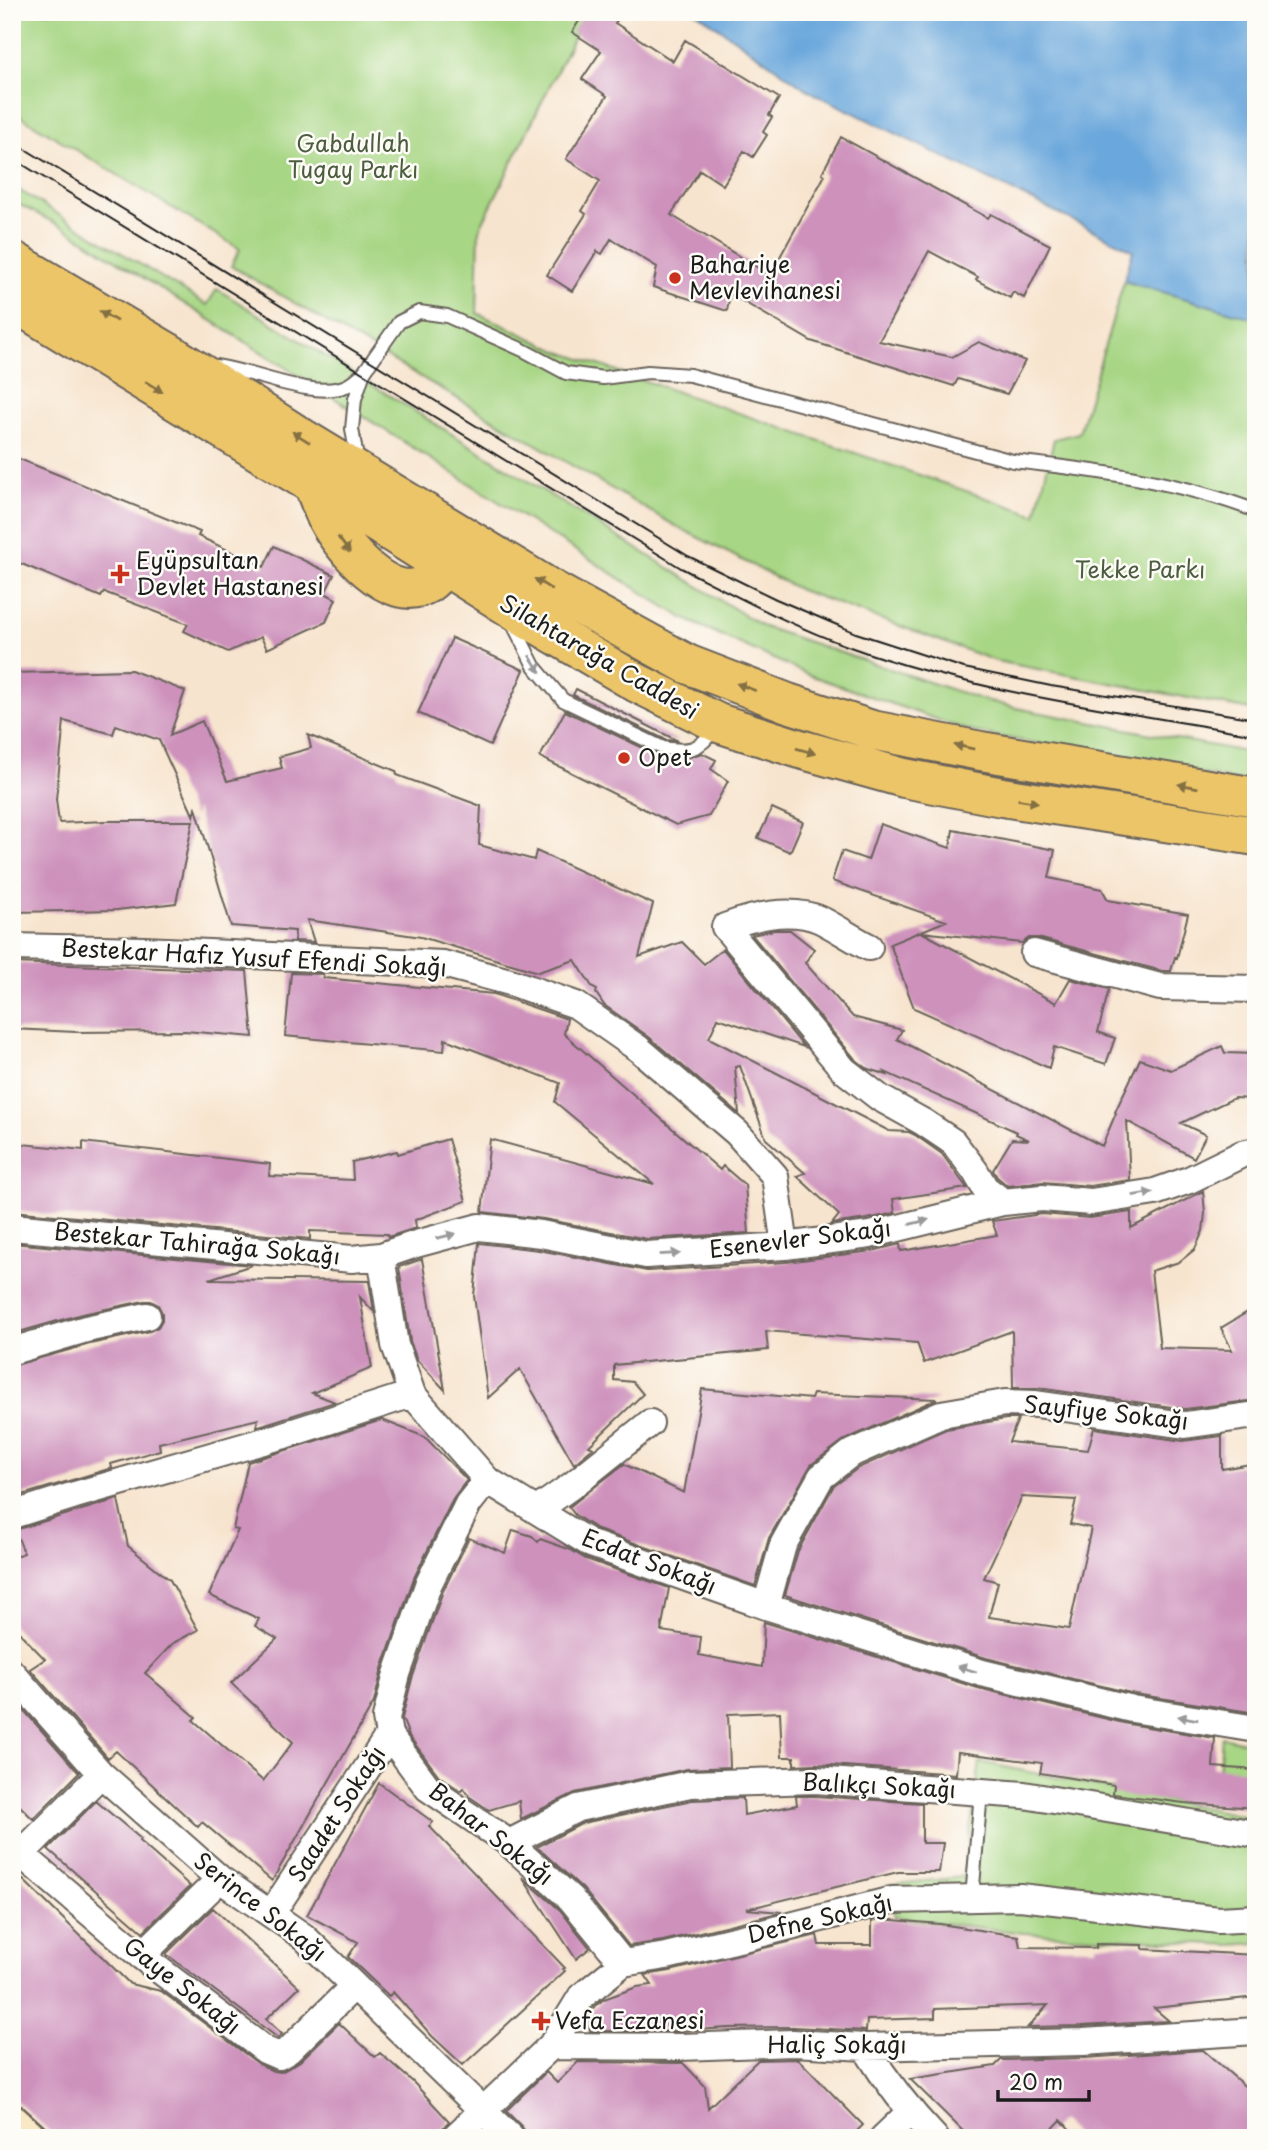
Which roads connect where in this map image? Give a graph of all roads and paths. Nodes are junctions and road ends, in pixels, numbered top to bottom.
1 (12, 260) edge
2 (12, 301) edge
3 (185, 363) junction
4 (364, 373) junction
5 (359, 472) junction
6 (1256, 511) edge
7 (452, 528) junction
8 (444, 565) junction
9 (504, 603) junction
10 (718, 723) junction
11 (1256, 797) edge
12 (1256, 836) edge
13 (12, 947) edge
14 (869, 947) dead end
15 (1034, 953) dead end
16 (1256, 989) edge
17 (1256, 1151) edge
18 (1003, 1202) junction
19 (12, 1227) edge
20 (785, 1247) junction
21 (381, 1256) junction
22 (148, 1317) dead end
23 (12, 1352) edge
24 (412, 1394) junction
25 (1256, 1415) edge
26 (650, 1423) dead end
27 (487, 1480) junction
28 (537, 1510) junction
29 (12, 1515) edge
30 (766, 1606) junction
31 (12, 1673) edge
32 (1256, 1729) edge
33 (389, 1735) junction
34 (101, 1774) junction
35 (981, 1792) junction
36 (1256, 1834) edge
37 (509, 1843) junction
38 (17, 1848) edge
39 (220, 1879) junction
40 (972, 1898) junction
41 (271, 1914) junction
42 (1256, 1918) edge
43 (141, 1956) junction
44 (623, 1963) junction
45 (354, 1986) junction
46 (1256, 2031) edge
47 (551, 2046) junction
48 (865, 2047) junction
49 (483, 2109) junction
50 (910, 2112) junction
51 (12, 2124) edge
52 (27, 2138) edge
53 (454, 2138) edge
54 (511, 2138) edge
55 (883, 2138) edge
56 (935, 2138) edge

3 -> 1 main road, Silahtarağa Caddesi
2 -> 8 main road
3 - 4 lane
5 -> 3 main road, Silahtarağa Caddesi
4 - 5 lane
4 - 6 lane
5 - 7 main road, Silahtarağa Caddesi
7 - 8 main road
11 -> 7 main road, Silahtarağa Caddesi
8 - 9 main road, Silahtarağa Caddesi
9 - 10 main road, Silahtarağa Caddesi
9 -> 10 lane
10 -> 12 main road, Silahtarağa Caddesi
13 - 20 street, Bestekar Hafız Yusuf Efendi Sokağı
14 - 18 street
15 - 16 street
18 -> 17 street, Esenevler Sokağı
20 -> 18 street, Esenevler Sokağı
19 - 21 street, Bestekar Tahirağa Sokağı
21 -> 20 street, Esenevler Sokağı
21 - 24 street
22 - 23 street
24 - 27 street, Ecdat Sokağı
24 - 29 street
25 - 30 street, Sayfiye Sokağı
26 - 28 street
27 - 28 street, Ecdat Sokağı
27 - 33 street, Saadet Sokağı
28 - 30 street, Ecdat Sokağı
32 -> 30 street, Ecdat Sokağı
31 - 34 street, Serince Sokağı
33 - 37 street, Bahar Sokağı
33 - 41 street, Saadet Sokağı
34 - 38 street
34 - 39 street, Serince Sokağı
35 - 36 street, Balıkçı Sokağı
35 - 37 street, Balıkçı Sokağı
35 - 40 lane
37 - 44 street, Bahar Sokağı
38 - 43 street, Gaye Sokağı
39 - 41 street, Serince Sokağı
39 - 43 street
40 - 42 street, Defne Sokağı
40 - 44 street, Defne Sokağı
41 - 45 street, Serince Sokağı
43 - 45 street, Gaye Sokağı
44 - 47 street, Defne Sokağı
45 - 49 street, Serince Sokağı
46 - 48 street, Haliç Sokağı
47 - 48 street, Haliç Sokağı
47 - 49 street
48 - 50 street
49 - 53 street
49 - 54 street, Serince Sokağı
50 - 55 street
50 - 56 street
51 - 52 main road

